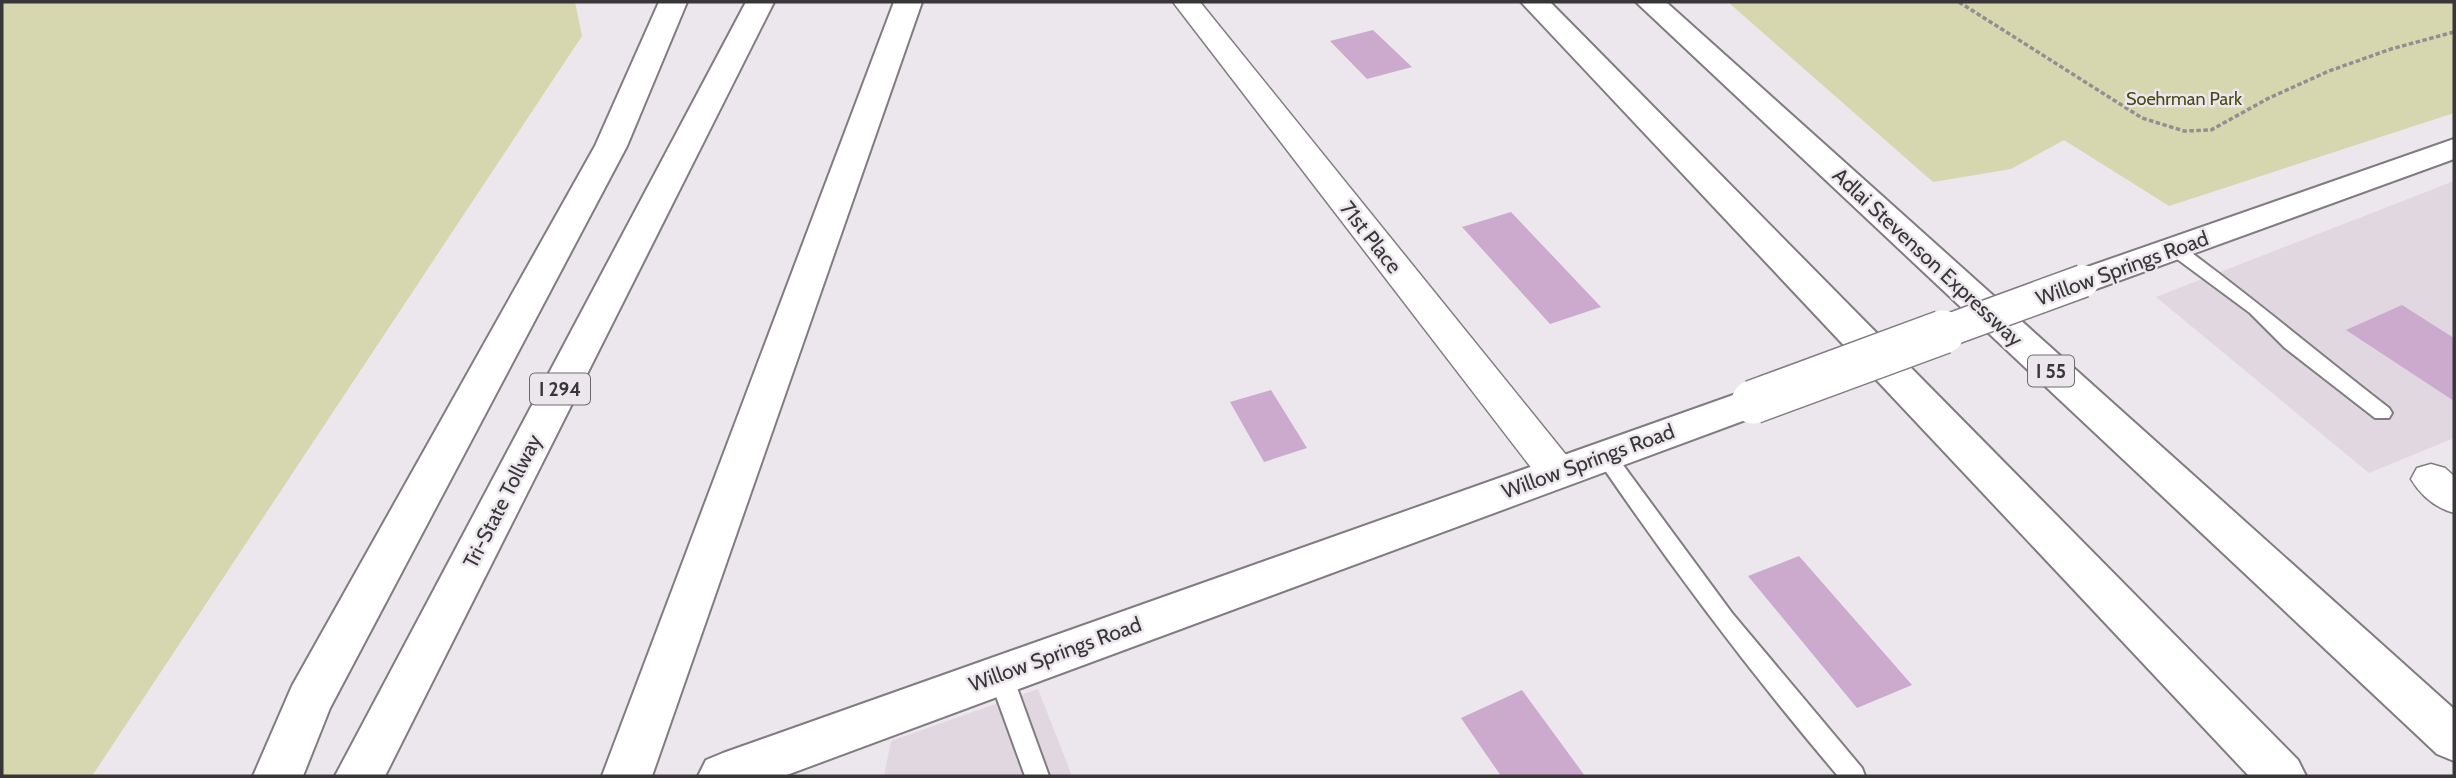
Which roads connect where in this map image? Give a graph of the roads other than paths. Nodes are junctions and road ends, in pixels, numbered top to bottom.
1 (673, 2) edge
2 (760, 2) edge
3 (908, 2) edge
4 (1186, 2) edge
5 (1535, 2) edge
6 (1650, 2) edge
7 (2454, 148) edge
8 (2175, 249) junction
9 (2382, 413) dead end
10 (1605, 455) junction
11 (1557, 472) junction
12 (1000, 674) junction
13 (2454, 740) edge
14 (278, 776) edge
15 (360, 776) edge
16 (627, 776) edge
17 (723, 776) edge
18 (1037, 776) edge
19 (1853, 776) edge
20 (2281, 776) edge

1 - 14 main road
2 - 15 main road, Tri-State Tollway / I 294
3 - 16 main road
4 - 11 street, 71st Place
5 - 20 main road
6 - 13 main road, Adlai Stevenson Expressway / I 55
7 - 8 main road, Willow Springs Road
8 - 9 lane
8 - 10 main road, Willow Springs Road, bridge
10 - 11 main road, Willow Springs Road
10 - 19 lane
11 - 12 main road, Willow Springs Road
12 - 17 main road, Willow Springs Road
12 - 18 lane

